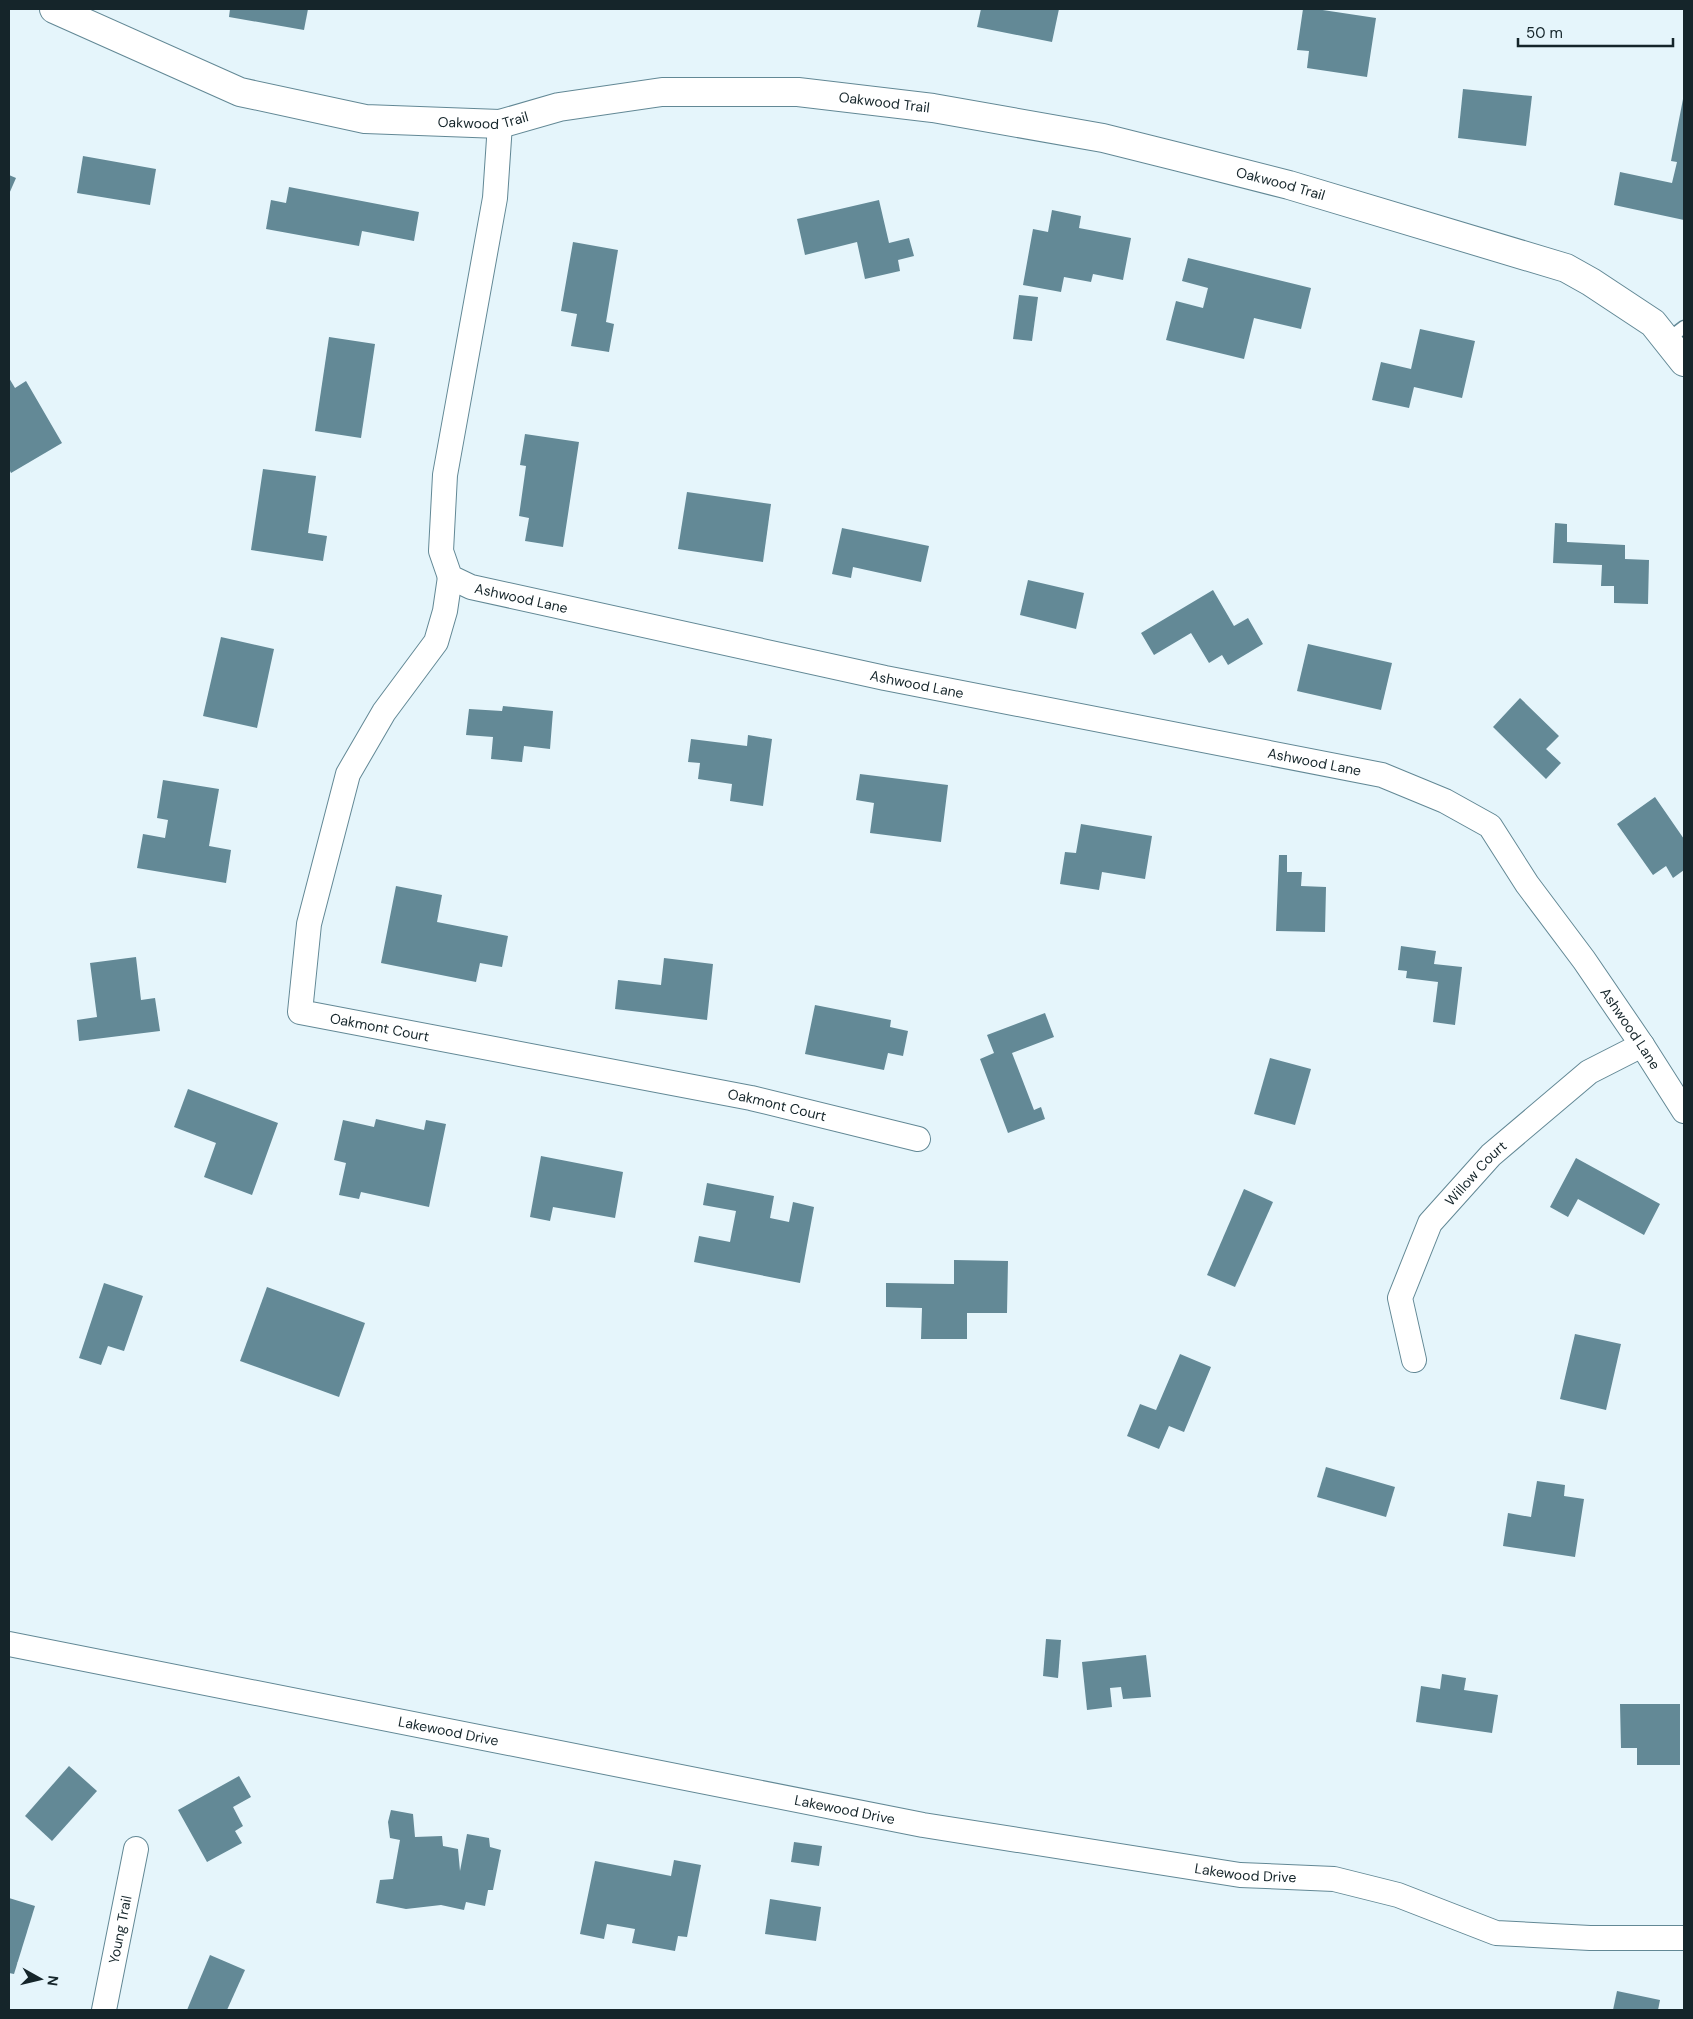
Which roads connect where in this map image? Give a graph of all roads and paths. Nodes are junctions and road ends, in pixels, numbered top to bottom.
1 (54, 9) edge
2 (500, 124) junction
3 (1676, 333) edge
4 (1684, 362) edge
5 (450, 577) junction
6 (1642, 1045) junction
7 (1684, 1111) edge
8 (918, 1139) dead end
9 (1414, 1360) dead end
10 (9, 1644) edge
11 (136, 1849) dead end
12 (1684, 1938) edge
13 (104, 2010) edge

1 - 2 street, Oakwood Trail
2 - 3 street, Oakwood Trail
2 - 5 street
3 - 4 street, Oakwood Trail
5 - 6 street, Ashwood Lane
5 - 8 street, Oakmont Court
6 - 7 street, Ashwood Lane
6 - 9 street, Willow Court
10 - 12 street, Lakewood Drive
11 - 13 street, Young Trail

